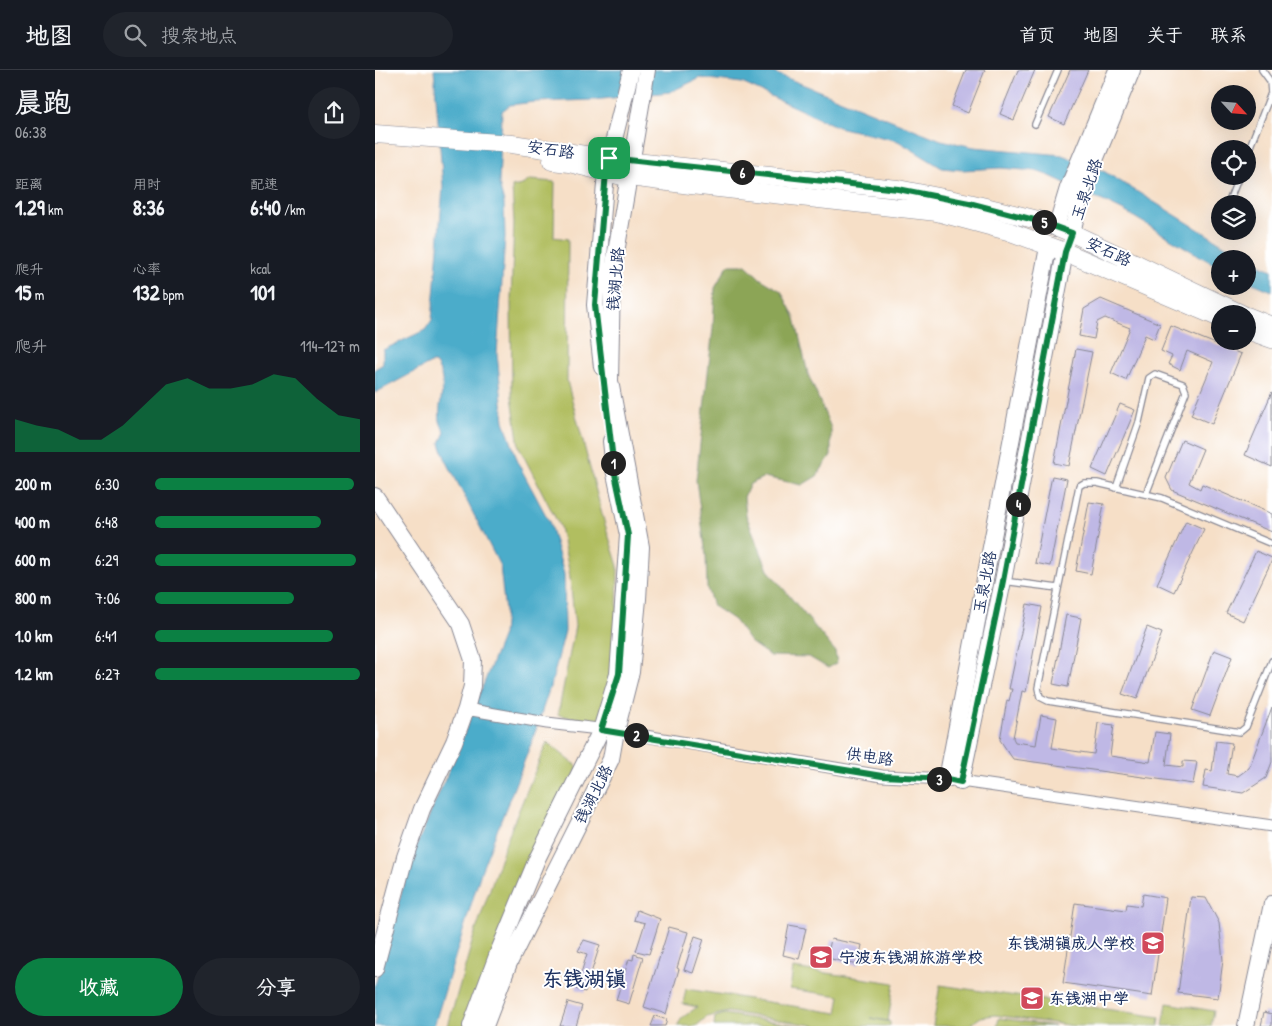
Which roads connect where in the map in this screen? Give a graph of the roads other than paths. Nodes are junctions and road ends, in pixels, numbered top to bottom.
1 (631, 70) edge
2 (647, 70) edge
3 (1058, 70) edge
4 (1117, 70) edge
5 (1131, 70) edge
6 (1262, 70) edge
7 (1272, 84) edge
8 (1035, 124) dead end
9 (375, 134) edge
10 (1253, 140) edge
11 (433, 143) junction
12 (375, 146) edge
13 (1089, 157) junction
14 (608, 165) junction
15 (630, 169) junction
16 (1064, 230) junction
17 (1056, 250) junction
18 (1223, 305) edge
19 (1211, 314) edge
20 (1256, 320) edge
21 (1272, 326) edge
22 (1256, 333) edge
23 (1272, 339) edge
24 (1116, 488) junction
25 (1146, 494) junction
26 (375, 496) edge
27 (1272, 544) edge
28 (1003, 581) junction
29 (1058, 588) junction
30 (1272, 661) edge
31 (471, 710) junction
32 (609, 730) junction
33 (954, 781) junction
34 (1272, 826) edge
35 (1272, 904) edge
36 (375, 969) edge
37 (471, 1026) edge
38 (485, 1026) edge
39 (1246, 1026) edge

1 - 14 street, 钱湖北路
2 - 15 street, 钱湖北路
3 - 8 lane
4 - 13 street, 玉泉北路
5 - 13 street, 玉泉北路
6 - 7 lane
7 - 10 lane
9 - 11 main road, 安石路
11 - 12 main road, 安石路
11 - 14 main road, 安石路
13 - 16 street, 玉泉北路
14 - 15 main road, 安石路
14 - 32 street, 钱湖北路
15 - 16 main road, 安石路
15 - 17 main road, 安石路
15 - 32 street, 钱湖北路
16 - 17 main road, 玉泉北路
16 - 18 main road, 安石路
17 - 19 main road, 安石路
17 - 28 street, 玉泉北路
17 - 33 street, 玉泉北路
20 - 21 main road
22 - 23 main road
24 - 25 lane
24 - 25 lane
24 - 29 lane
25 - 27 lane
26 - 31 street
28 - 29 lane
28 - 33 street, 玉泉北路
29 - 30 lane
31 - 32 street, 供电路
31 - 36 street
32 - 33 street, 供电路
32 - 37 street, 钱湖北路
32 - 38 street, 钱湖北路
33 - 34 street, 供电路
35 - 39 street

